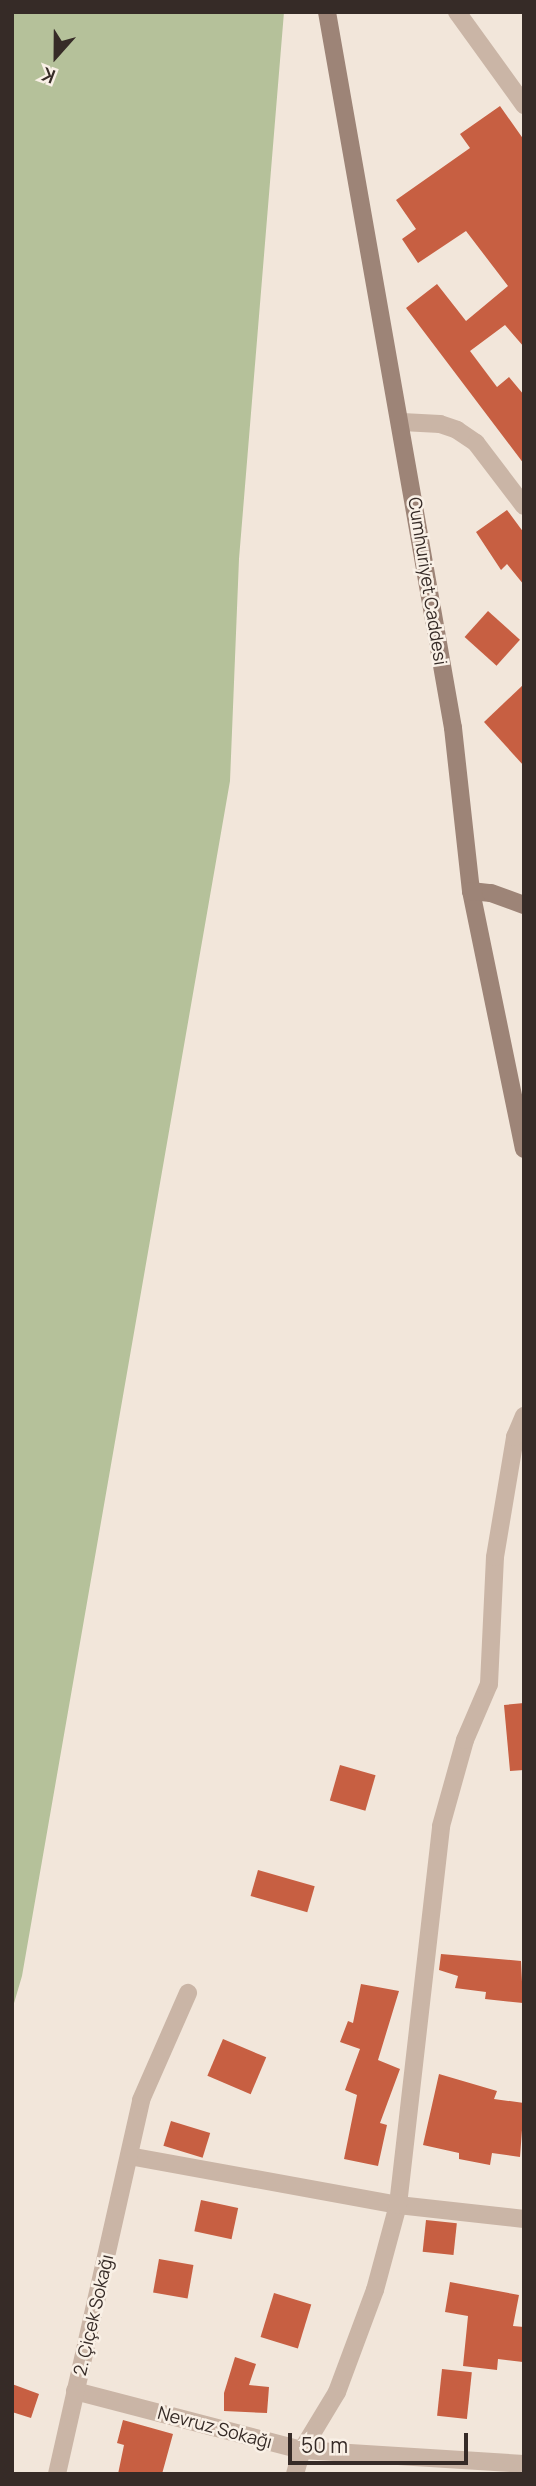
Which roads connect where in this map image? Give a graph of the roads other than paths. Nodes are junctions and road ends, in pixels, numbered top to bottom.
1 (327, 12) edge
2 (457, 12) edge
3 (524, 105) edge
4 (402, 422) junction
5 (524, 506) edge
6 (471, 891) junction
7 (524, 905) edge
8 (524, 1149) edge
9 (524, 1416) edge
10 (188, 1993) dead end
11 (129, 2156) junction
12 (398, 2205) junction
13 (524, 2219) edge
14 (75, 2391) junction
15 (302, 2449) junction
16 (524, 2464) edge
17 (57, 2474) edge
18 (295, 2474) edge

1 - 4 main road, Cumhuriyet Caddesi
2 - 3 street
4 - 5 street
4 - 6 main road, Cumhuriyet Caddesi
6 - 7 main road
6 - 8 main road, Cumhuriyet Caddesi
9 - 12 street
10 - 11 street, 2. Çiçek Sokağı
11 - 12 street
11 - 14 street, 2. Çiçek Sokağı
12 - 13 street
12 - 15 street
14 - 15 street, Nevruz Sokağı
14 - 17 street, 2. Çiçek Sokağı
15 - 16 street, Nevruz Sokağı
15 - 18 street

